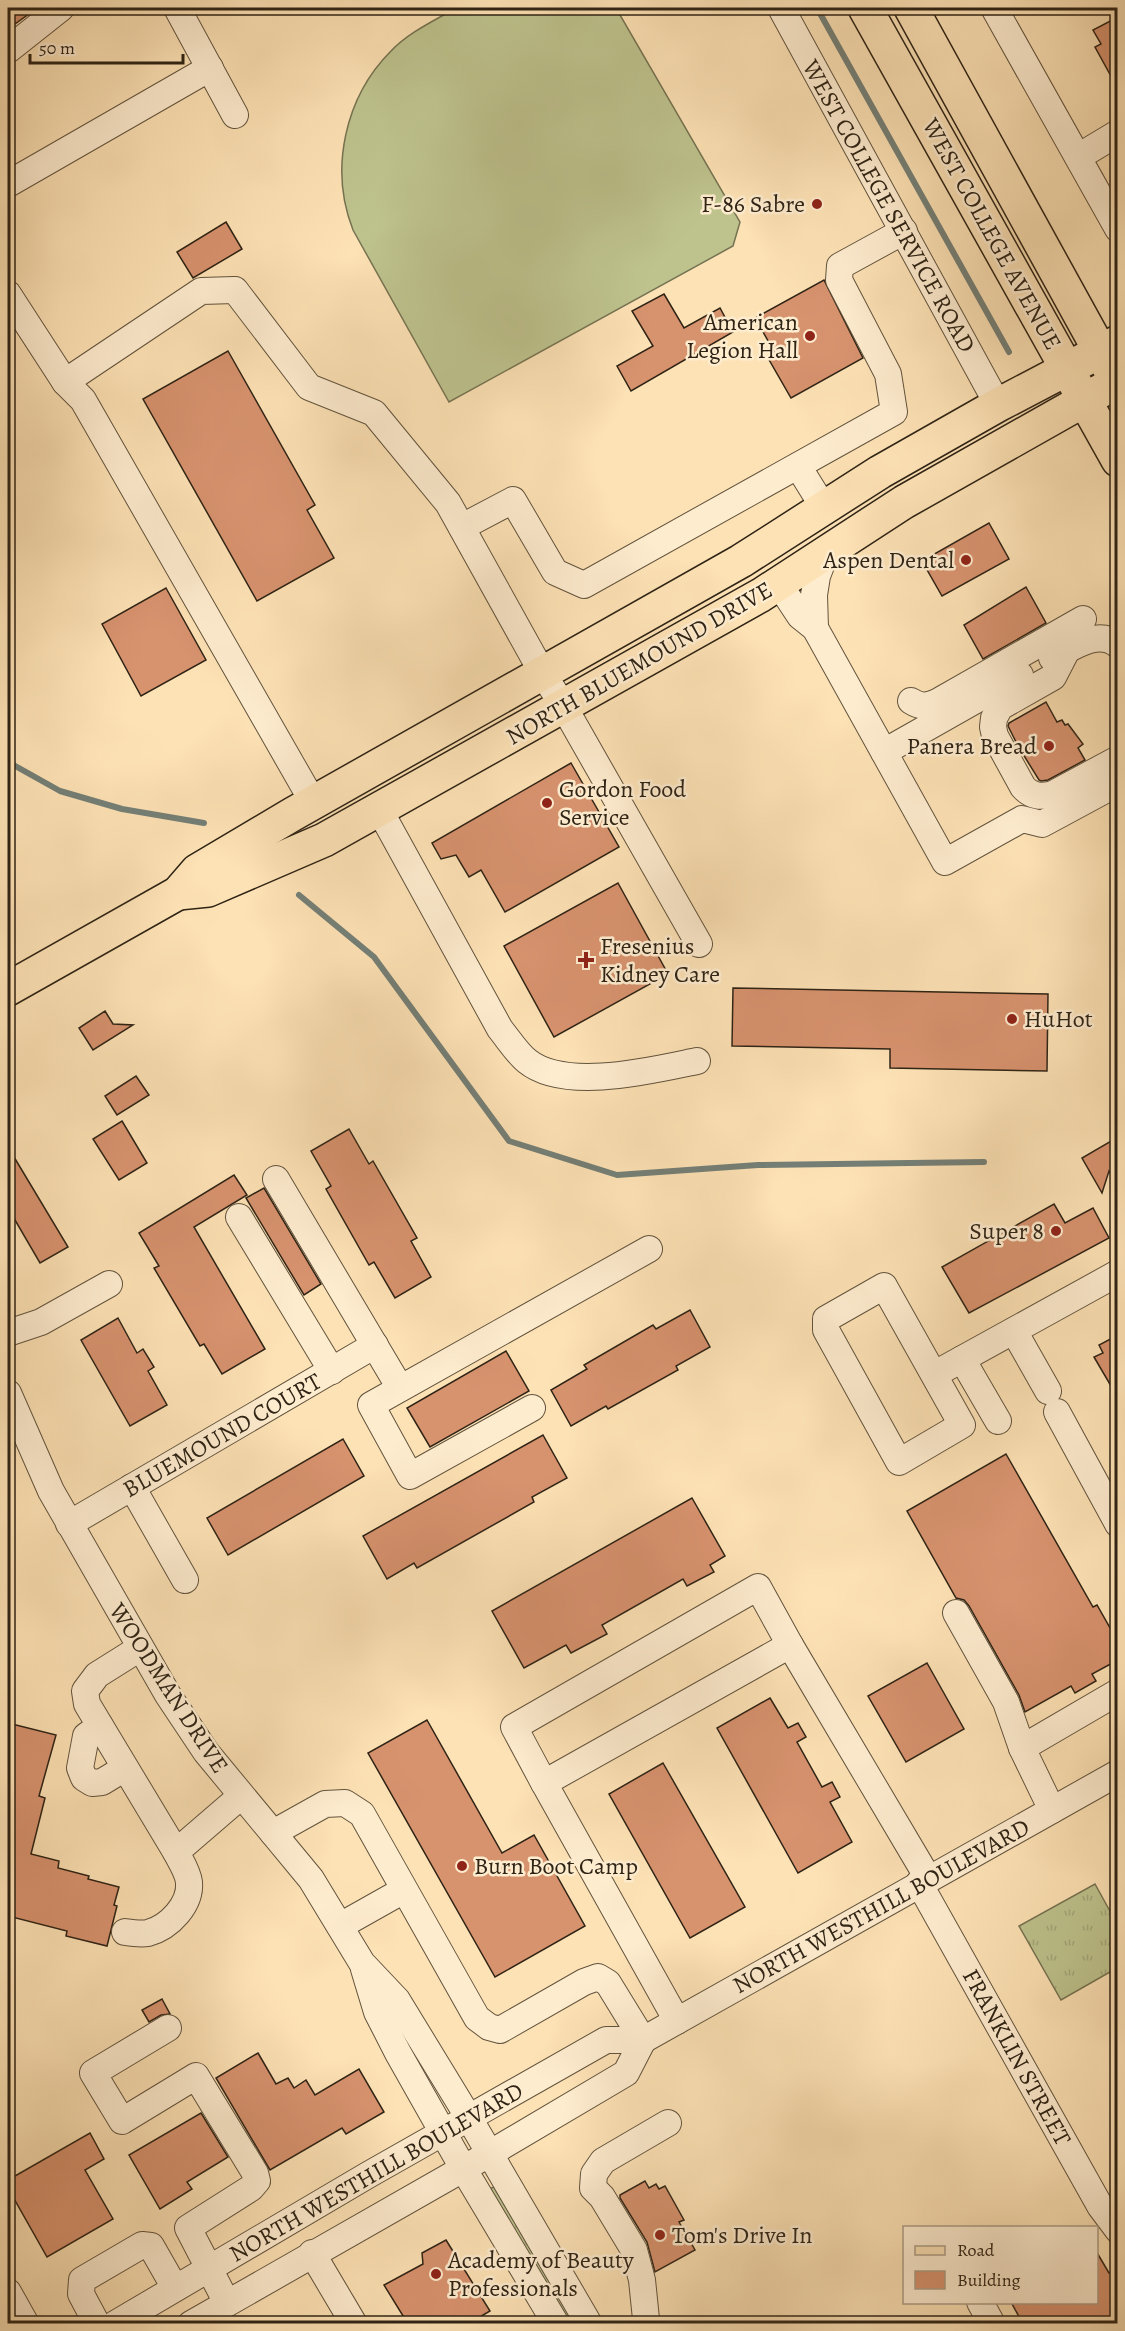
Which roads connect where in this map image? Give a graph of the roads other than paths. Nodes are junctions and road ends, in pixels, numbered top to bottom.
1 (61, 8) edge
2 (177, 8) edge
3 (781, 8) edge
4 (865, 8) edge
5 (911, 8) edge
6 (994, 8) edge
7 (8, 50) edge
8 (210, 68) junction
9 (236, 115) dead end
10 (1118, 133) edge
11 (1078, 157) junction
12 (8, 184) edge
13 (1118, 229) edge
14 (904, 231) junction
15 (8, 294) edge
16 (1109, 346) edge
17 (1067, 368) junction
18 (64, 382) junction
19 (1117, 382) edge
20 (1084, 399) junction
21 (998, 405) junction
22 (1118, 460) edge
23 (798, 466) junction
24 (864, 483) junction
25 (824, 508) junction
26 (462, 527) junction
27 (825, 555) junction
28 (779, 584) junction
29 (1083, 619) dead end
30 (815, 628) junction
31 (1118, 645) edge
32 (1067, 650) junction
33 (543, 674) junction
34 (911, 701) dead end
35 (564, 707) junction
36 (884, 752) junction
37 (1118, 759) edge
38 (1118, 783) edge
39 (313, 802) junction
40 (379, 809) junction
41 (178, 893) junction
42 (699, 944) dead end
43 (8, 989) edge
44 (698, 1061) dead end
45 (276, 1179) dead end
46 (238, 1217) dead end
47 (649, 1249) dead end
48 (1118, 1273) edge
49 (109, 1284) dead end
50 (1014, 1331) junction
51 (8, 1333) edge
52 (375, 1345) junction
53 (963, 1359) junction
54 (332, 1371) junction
55 (935, 1374) junction
56 (400, 1388) junction
57 (8, 1393) edge
58 (532, 1408) dead end
59 (998, 1421) dead end
60 (132, 1487) junction
61 (69, 1524) junction
62 (1118, 1524) edge
63 (185, 1580) dead end
64 (956, 1613) dead end
65 (790, 1645) junction
66 (140, 1648) junction
67 (1118, 1692) edge
68 (100, 1726) junction
69 (1022, 1748) junction
70 (125, 1768) junction
71 (1118, 1773) edge
72 (544, 1783) junction
73 (241, 1796) junction
74 (1052, 1810) junction
75 (273, 1833) junction
76 (176, 1852) junction
77 (923, 1880) junction
78 (404, 1890) junction
79 (340, 1926) junction
80 (125, 1932) dead end
81 (362, 1963) junction
82 (677, 2021) junction
83 (168, 2028) dead end
84 (644, 2040) junction
85 (469, 2118) junction
86 (668, 2123) dead end
87 (443, 2132) junction
88 (489, 2154) junction
89 (463, 2168) junction
90 (1118, 2230) edge
91 (312, 2253) junction
92 (209, 2269) junction
93 (175, 2288) junction
94 (8, 2292) edge
95 (227, 2303) junction
96 (981, 2304) edge
97 (646, 2319) dead end
98 (26, 2324) edge
99 (97, 2324) edge
100 (115, 2324) edge
101 (191, 2324) edge
102 (354, 2324) edge
103 (556, 2324) edge
104 (589, 2324) edge
105 (992, 2324) edge

1 - 7 street
2 - 8 street
3 - 14 street, WEST COLLEGE SERVICE ROAD
4 - 17 main road, WEST COLLEGE AVENUE
5 - 16 main road, WEST COLLEGE AVENUE
6 - 11 street
8 - 9 street
8 - 12 street
10 - 11 street
11 - 13 street
14 - 21 street, WEST COLLEGE SERVICE ROAD
14 - 23 street
15 - 18 street
16 - 17 main road, NORTH BLUEMOUND DRIVE
16 - 19 main road, WEST COLLEGE AVENUE
17 - 20 main road, WEST COLLEGE AVENUE
17 - 21 main road, NORTH BLUEMOUND DRIVE
18 - 26 street
18 - 39 street
19 - 20 main road, NORTH BLUEMOUND DRIVE
20 - 22 main road, WEST COLLEGE AVENUE
20 - 27 main road, NORTH BLUEMOUND DRIVE
21 - 24 main road, NORTH BLUEMOUND DRIVE
23 - 25 street
23 - 26 street
24 - 25 main road, NORTH BLUEMOUND DRIVE
24 - 28 main road
25 - 33 main road, NORTH BLUEMOUND DRIVE
26 - 33 street
27 - 28 main road, NORTH BLUEMOUND DRIVE
27 - 30 street
28 - 30 street
28 - 35 main road, NORTH BLUEMOUND DRIVE
29 - 34 street
30 - 36 street
31 - 32 street
32 - 36 street
32 - 37 street
33 - 35 street
33 - 39 main road, NORTH BLUEMOUND DRIVE
35 - 40 main road, NORTH BLUEMOUND DRIVE
35 - 42 street
36 - 38 street
39 - 41 main road, NORTH BLUEMOUND DRIVE
40 - 41 main road, NORTH BLUEMOUND DRIVE
40 - 44 street
41 - 43 main road, NORTH BLUEMOUND DRIVE
45 - 52 street
46 - 54 street
47 - 56 street
48 - 50 street
49 - 51 street
50 - 53 street
50 - 62 street
52 - 54 street, BLUEMOUND COURT
52 - 56 street
53 - 55 street
53 - 59 street
54 - 60 street, BLUEMOUND COURT
55 - 55 street
56 - 58 street
57 - 61 street, WOODMAN DRIVE
60 - 61 street, BLUEMOUND COURT
60 - 63 street
61 - 66 street, WOODMAN DRIVE
64 - 69 street
65 - 72 street
65 - 72 street, FRANKLIN STREET
65 - 77 street, FRANKLIN STREET
66 - 68 street
66 - 73 street, WOODMAN DRIVE
67 - 69 street
68 - 70 street
68 - 70 street
69 - 74 street
70 - 76 street
71 - 74 street, NORTH WESTHILL BOULEVARD
72 - 82 street
73 - 75 street, WOODMAN DRIVE
73 - 76 street
74 - 77 street, NORTH WESTHILL BOULEVARD
75 - 78 street
75 - 79 street, WOODMAN DRIVE
76 - 80 street
77 - 82 street, NORTH WESTHILL BOULEVARD
77 - 90 street, FRANKLIN STREET
78 - 79 street
78 - 84 street
79 - 81 street, WOODMAN DRIVE
81 - 85 street, WOODMAN DRIVE
81 - 87 street, WOODMAN DRIVE
82 - 84 street, NORTH WESTHILL BOULEVARD
83 - 92 street
84 - 85 street, NORTH WESTHILL BOULEVARD
84 - 88 street, NORTH WESTHILL BOULEVARD
85 - 87 street, NORTH WESTHILL BOULEVARD
85 - 88 street, WOODMAN DRIVE
86 - 97 street
87 - 89 street, WOODMAN DRIVE
87 - 92 street, NORTH WESTHILL BOULEVARD
88 - 89 street, NORTH WESTHILL BOULEVARD
88 - 104 street, WOODMAN DRIVE
89 - 91 street, NORTH WESTHILL BOULEVARD
89 - 103 street, WOODMAN DRIVE
91 - 95 street, NORTH WESTHILL BOULEVARD
91 - 102 street
92 - 93 street, NORTH WESTHILL BOULEVARD
92 - 95 street
93 - 99 street
93 - 100 street, NORTH WESTHILL BOULEVARD
94 - 98 street
95 - 101 street, NORTH WESTHILL BOULEVARD
96 - 105 street

